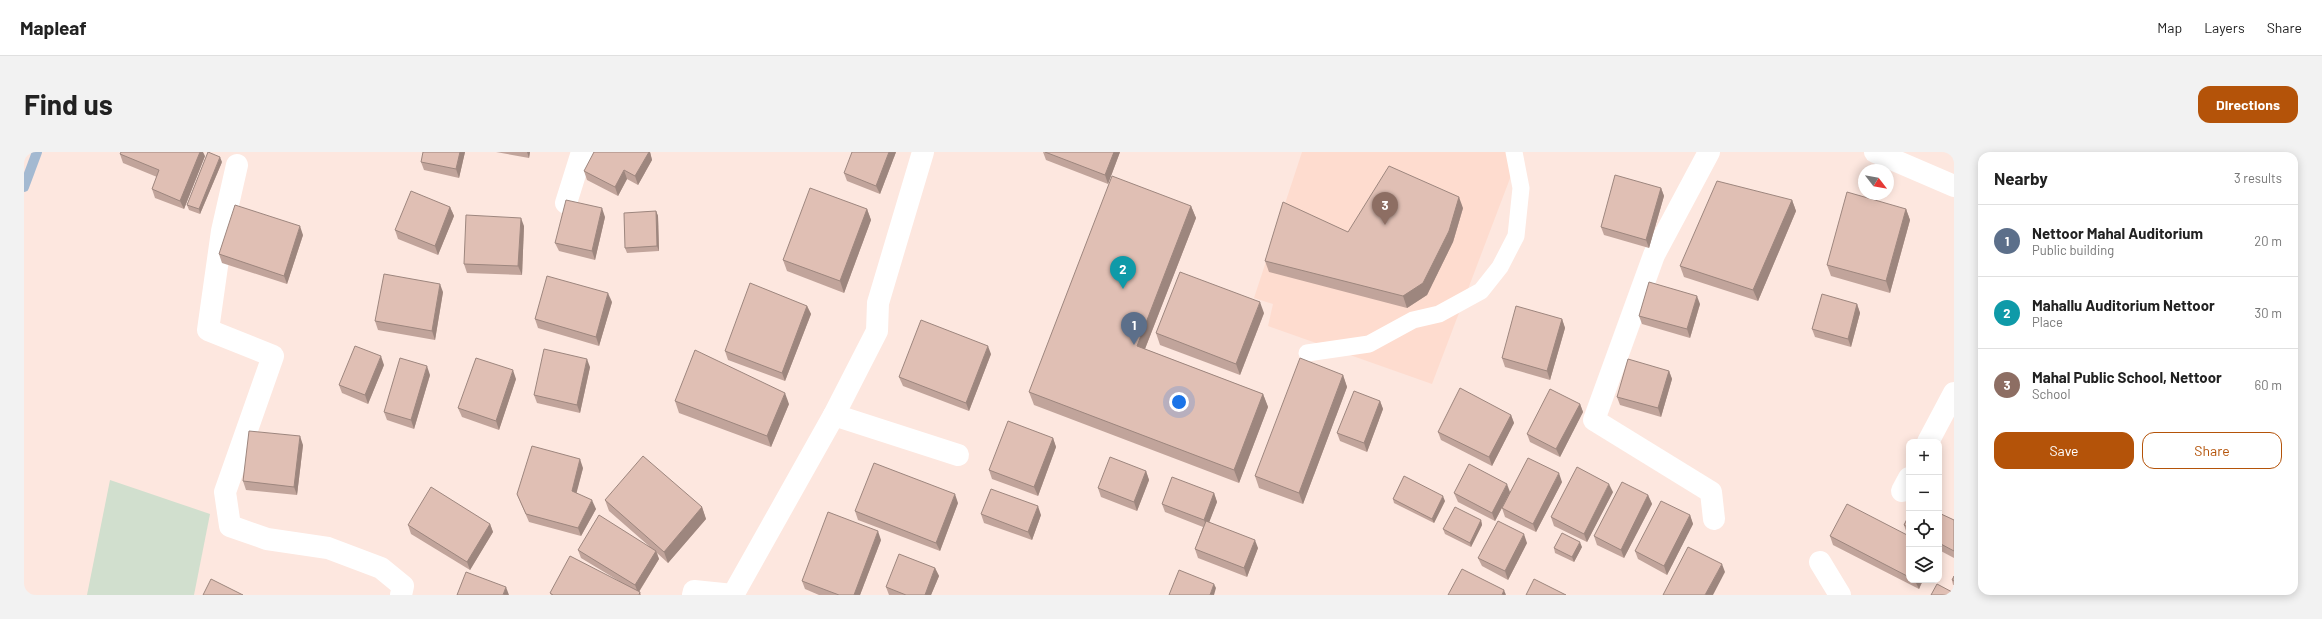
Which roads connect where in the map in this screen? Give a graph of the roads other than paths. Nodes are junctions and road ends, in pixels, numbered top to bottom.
1 (582, 152) edge
2 (924, 152) edge
3 (1514, 152) edge
4 (1709, 152) edge
5 (1875, 152) edge
6 (237, 164) dead end
7 (1954, 186) edge
8 (566, 203) edge
9 (1307, 353) dead end
10 (1954, 393) edge
11 (834, 415) junction
12 (1930, 439) edge
13 (958, 455) dead end
14 (1714, 519) dead end
15 (1820, 562) dead end
16 (401, 595) edge
17 (692, 595) edge
18 (734, 595) edge
19 (1840, 595) edge

1 - 8 street
2 - 11 street
3 - 9 lane
4 - 14 street
5 - 7 street
6 - 16 street
10 - 12 street
11 - 13 street
11 - 18 street
15 - 19 street
17 - 18 street

